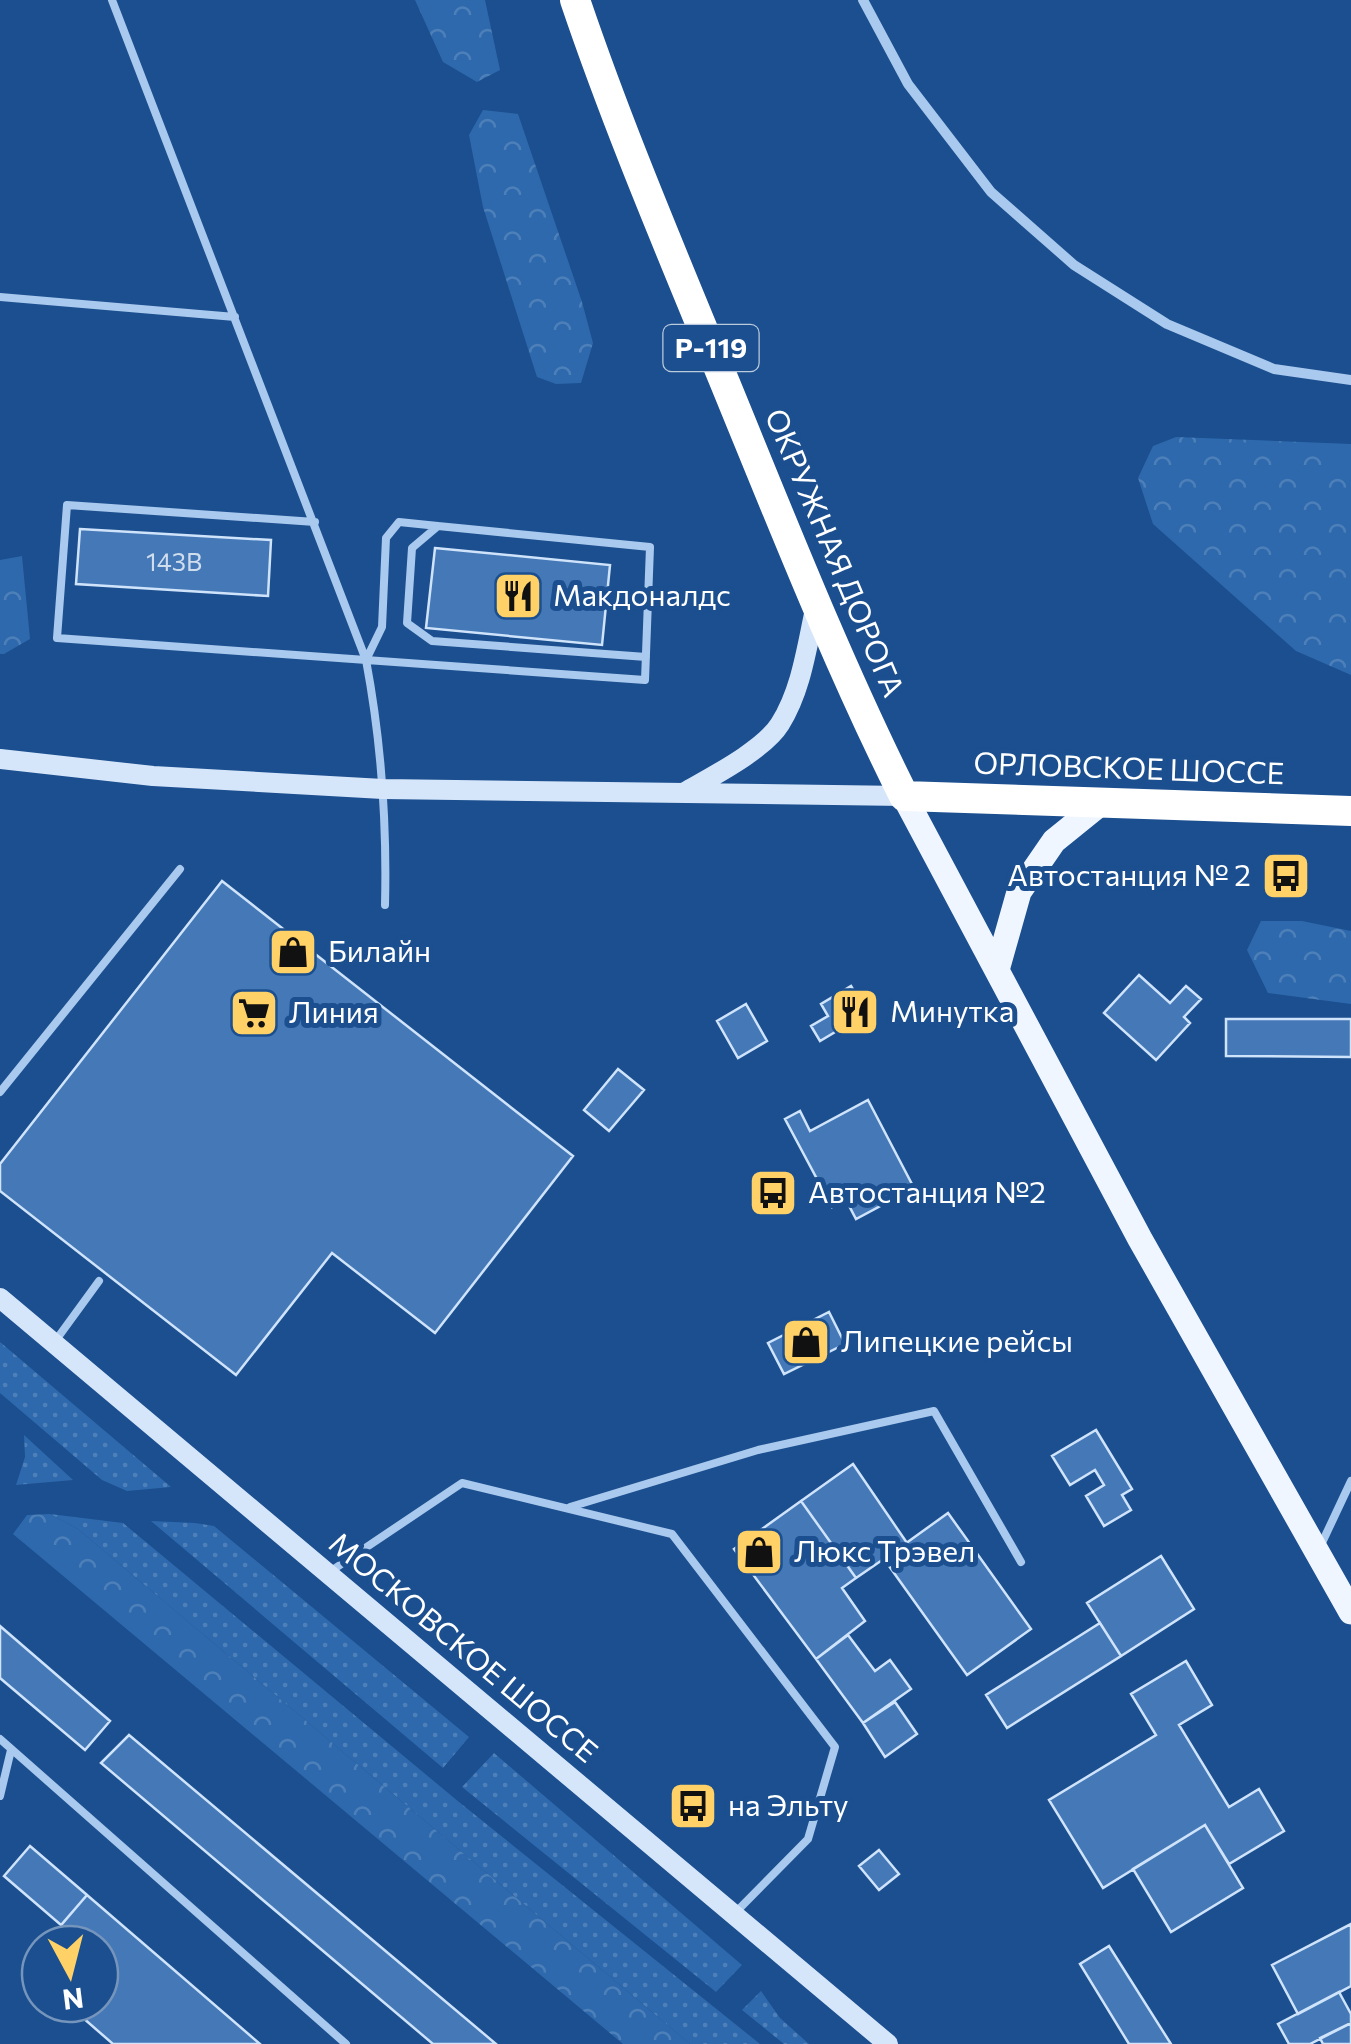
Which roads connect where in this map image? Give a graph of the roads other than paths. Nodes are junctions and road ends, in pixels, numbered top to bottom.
1 (112, 0) edge
2 (575, 0) edge
3 (863, 0) edge
4 (0, 298) edge
5 (235, 317) junction
6 (1351, 380) edge
7 (315, 522) junction
8 (438, 526) junction
9 (816, 605) junction
10 (646, 658) junction
11 (366, 660) junction
12 (0, 759) edge
13 (384, 790) junction
14 (683, 793) junction
15 (904, 796) junction
16 (1101, 803) junction
17 (1351, 812) edge
18 (180, 869) dead end
19 (385, 904) dead end
20 (997, 970) junction
21 (0, 1092) edge
22 (99, 1281) dead end
23 (0, 1298) edge
24 (53, 1344) junction
25 (1351, 1481) edge
26 (566, 1508) junction
27 (1318, 1551) junction
28 (1021, 1562) dead end
29 (327, 1574) junction
30 (1351, 1612) edge
31 (0, 1740) edge
32 (10, 1750) junction
33 (0, 1796) edge
34 (733, 1914) junction
35 (346, 2044) edge
36 (888, 2044) edge

1 - 5 lane
2 - 9 highway, ОКРУЖНАЯ ДОРОГА / Р-119
3 - 6 street
4 - 5 lane
5 - 7 lane
7 - 11 lane
7 - 11 lane
8 - 10 lane
8 - 10 lane
8 - 11 lane
9 - 14 street
9 - 15 highway, ОКРУЖНАЯ ДОРОГА / Р-119
10 - 11 lane
11 - 13 lane
12 - 13 street
13 - 14 street
13 - 19 lane
14 - 15 street
15 - 16 highway, ОРЛОВСКОЕ ШОССЕ
15 - 20 main road
16 - 17 highway, ОРЛОВСКОЕ ШОССЕ
16 - 20 main road
18 - 21 lane
20 - 27 main road
22 - 24 lane
23 - 24 street, МОСКОВСКОЕ ШОССЕ
24 - 29 street, МОСКОВСКОЕ ШОССЕ
25 - 27 lane
26 - 28 lane
26 - 29 lane
26 - 34 lane
27 - 30 main road
29 - 34 street, МОСКОВСКОЕ ШОССЕ
31 - 32 lane
32 - 33 lane
32 - 35 lane
34 - 36 street, МОСКОВСКОЕ ШОССЕ

